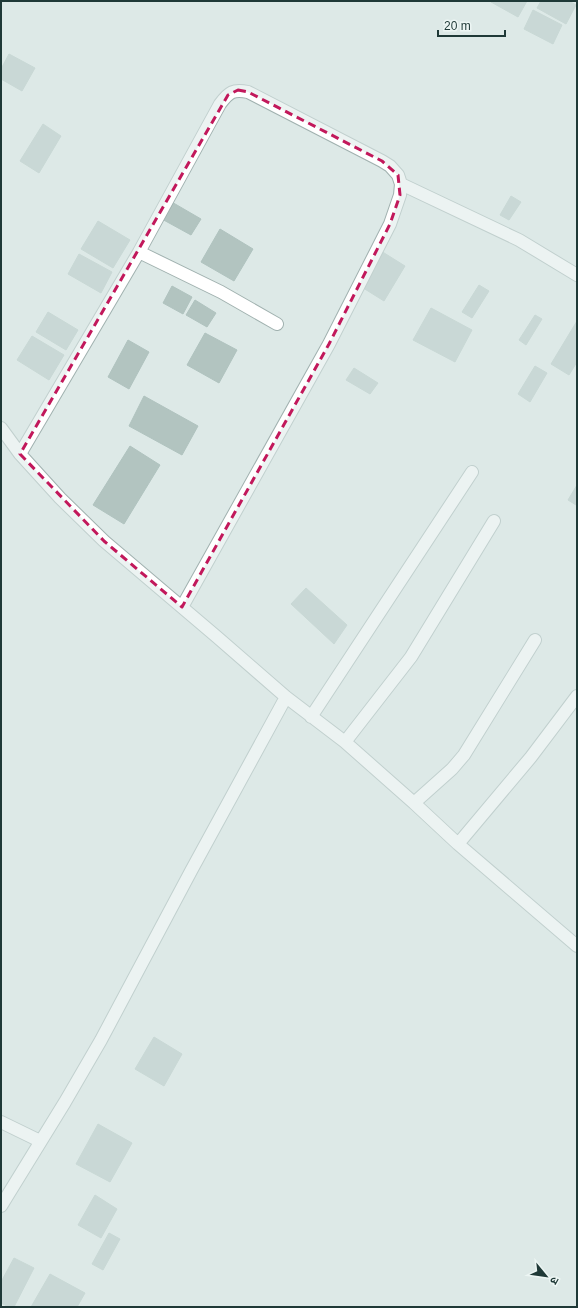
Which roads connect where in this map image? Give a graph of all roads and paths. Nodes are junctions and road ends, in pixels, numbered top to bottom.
1 (401, 184) junction
2 (139, 252) junction
3 (577, 274) edge
4 (276, 324) dead end
5 (1, 428) edge
6 (20, 454) junction
7 (472, 472) dead end
8 (494, 521) dead end
9 (182, 607) junction
10 (535, 640) dead end
11 (577, 696) edge
12 (286, 697) junction
13 (311, 717) junction
14 (345, 742) junction
15 (414, 803) junction
16 (458, 844) junction
17 (577, 946) edge
18 (1, 1122) edge
19 (40, 1141) junction
20 (1, 1206) edge

1 - 2 street
1 - 3 street
1 - 9 street
2 - 4 street
2 - 6 street
5 - 6 street
6 - 9 street
7 - 13 street
8 - 14 street
9 - 12 street
10 - 15 street
11 - 16 street
12 - 13 street
12 - 19 street
13 - 14 street
14 - 15 street
15 - 16 street
16 - 17 street
18 - 19 street
19 - 20 street

